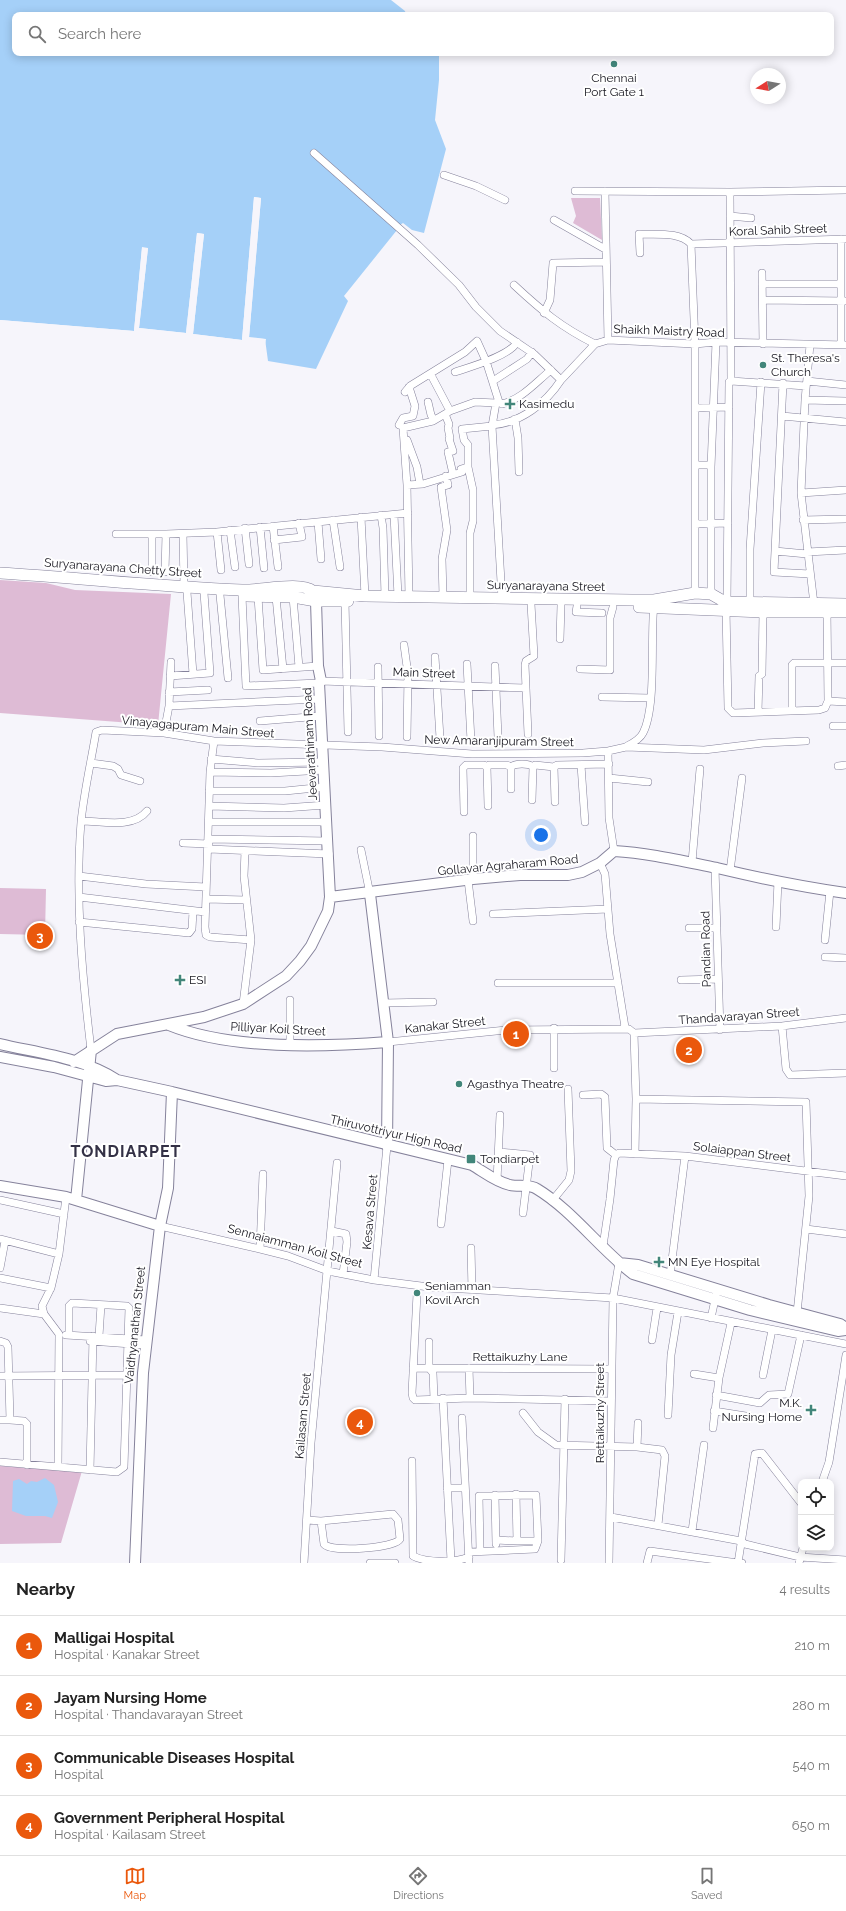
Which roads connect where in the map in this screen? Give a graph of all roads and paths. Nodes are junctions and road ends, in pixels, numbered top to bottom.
1 (314, 153) dead end
2 (444, 174) dead end
3 (846, 190) edge
4 (575, 191) dead end
5 (605, 191) junction
6 (730, 192) junction
7 (505, 200) dead end
8 (730, 216) junction
9 (751, 218) dead end
10 (554, 220) dead end
11 (843, 239) edge
12 (730, 242) junction
13 (691, 244) junction
14 (605, 248) junction
15 (640, 253) dead end
16 (606, 262) junction
17 (762, 273) dead end
18 (762, 284) junction
19 (840, 284) junction
20 (514, 285) dead end
21 (763, 300) junction
22 (843, 301) edge
23 (544, 313) junction
24 (608, 340) junction
25 (517, 342) junction
26 (716, 342) junction
27 (595, 344) junction
28 (695, 344) junction
29 (732, 344) junction
30 (763, 344) junction
31 (810, 345) junction
32 (844, 345) edge
33 (532, 352) junction
34 (486, 361) junction
35 (551, 370) junction
36 (455, 372) dead end
37 (431, 375) junction
38 (561, 380) junction
39 (493, 381) junction
40 (731, 381) junction
41 (761, 382) junction
42 (783, 383) junction
43 (806, 384) junction
44 (846, 385) edge
45 (805, 400) junction
46 (846, 401) edge
47 (428, 402) dead end
48 (497, 403) junction
49 (713, 407) junction
50 (729, 407) junction
51 (695, 408) junction
52 (447, 412) junction
53 (782, 416) junction
54 (515, 419) junction
55 (804, 419) junction
56 (434, 420) junction
57 (846, 422) edge
58 (399, 424) dead end
59 (492, 425) junction
60 (404, 437) junction
61 (695, 465) junction
62 (711, 465) junction
63 (468, 467) junction
64 (519, 472) dead end
65 (449, 475) junction
66 (420, 484) junction
67 (407, 485) junction
68 (846, 490) edge
69 (801, 493) junction
70 (408, 513) junction
71 (381, 515) junction
72 (394, 515) junction
73 (361, 517) junction
74 (846, 519) edge
75 (333, 520) junction
76 (804, 520) junction
77 (318, 522) junction
78 (299, 523) junction
79 (711, 523) junction
80 (728, 523) junction
81 (695, 524) junction
82 (273, 526) junction
83 (260, 527) junction
84 (245, 528) junction
85 (230, 530) junction
86 (217, 532) junction
87 (116, 534) dead end
88 (152, 534) junction
89 (166, 534) junction
90 (183, 534) junction
91 (274, 540) junction
92 (846, 550) edge
93 (775, 551) junction
94 (807, 553) junction
95 (322, 559) dead end
96 (249, 564) dead end
97 (235, 567) dead end
98 (278, 567) dead end
99 (340, 567) dead end
100 (264, 568) dead end
101 (221, 570) dead end
102 (152, 572) dead end
103 (165, 572) dead end
104 (0, 573) edge
105 (810, 574) junction
106 (0, 578) edge
107 (186, 589) junction
108 (243, 593) junction
109 (204, 594) junction
110 (695, 594) junction
111 (711, 594) junction
112 (220, 595) junction
113 (315, 596) junction
114 (365, 596) junction
115 (385, 596) junction
116 (398, 596) junction
117 (443, 596) junction
118 (258, 597) junction
119 (276, 597) junction
120 (293, 597) junction
121 (409, 597) junction
122 (470, 597) junction
123 (502, 599) junction
124 (345, 601) junction
125 (654, 603) junction
126 (750, 603) junction
127 (531, 604) junction
128 (814, 604) junction
129 (846, 604) edge
130 (561, 605) junction
131 (577, 606) junction
132 (727, 606) junction
133 (613, 607) junction
134 (826, 611) junction
135 (763, 612) junction
136 (846, 612) edge
137 (602, 613) dead end
138 (560, 639) dead end
139 (404, 645) dead end
140 (435, 657) dead end
141 (171, 662) dead end
142 (467, 664) dead end
143 (827, 664) junction
144 (846, 664) edge
145 (318, 666) junction
146 (495, 666) dead end
147 (299, 667) junction
148 (378, 667) dead end
149 (283, 669) junction
150 (580, 669) dead end
151 (193, 674) junction
152 (170, 676) junction
153 (228, 678) dead end
154 (346, 681) junction
155 (320, 682) junction
156 (378, 683) junction
157 (407, 684) junction
158 (437, 684) junction
159 (468, 686) junction
160 (496, 687) junction
161 (526, 688) junction
162 (208, 690) dead end
163 (169, 692) junction
164 (602, 697) dead end
165 (650, 698) junction
166 (320, 699) junction
167 (828, 702) junction
168 (846, 702) edge
169 (169, 706) junction
170 (792, 711) junction
171 (758, 712) junction
172 (321, 716) junction
173 (260, 721) dead end
174 (833, 726) dead end
175 (846, 726) edge
176 (348, 732) dead end
177 (164, 733) junction
178 (528, 734) dead end
179 (379, 736) dead end
180 (407, 737) dead end
181 (440, 738) dead end
182 (498, 738) dead end
183 (214, 741) junction
184 (471, 741) dead end
185 (806, 741) dead end
186 (322, 746) junction
187 (626, 747) junction
188 (608, 751) junction
189 (211, 759) junction
190 (91, 763) junction
191 (581, 764) junction
192 (609, 764) junction
193 (846, 765) edge
194 (323, 766) junction
195 (838, 766) dead end
196 (487, 767) junction
197 (511, 767) junction
198 (533, 767) junction
199 (554, 767) junction
200 (700, 769) dead end
201 (210, 772) junction
202 (608, 778) junction
203 (742, 778) dead end
204 (140, 780) dead end
205 (648, 782) dead end
206 (325, 787) junction
207 (511, 789) dead end
208 (210, 791) junction
209 (532, 800) dead end
210 (556, 802) dead end
211 (209, 806) junction
212 (326, 806) junction
213 (488, 806) dead end
214 (147, 812) dead end
215 (464, 812) dead end
216 (82, 821) junction
217 (209, 822) junction
218 (327, 822) junction
219 (585, 822) dead end
220 (473, 836) dead end
221 (328, 841) junction
222 (183, 843) dead end
223 (209, 844) junction
224 (362, 850) dead end
225 (245, 851) junction
226 (614, 851) junction
227 (329, 854) junction
228 (692, 862) junction
229 (600, 864) junction
230 (715, 868) junction
231 (730, 871) junction
232 (79, 876) junction
233 (470, 880) junction
234 (778, 881) junction
235 (206, 887) junction
236 (830, 891) junction
237 (846, 893) edge
238 (370, 894) junction
239 (79, 897) junction
240 (330, 897) junction
241 (206, 899) junction
242 (246, 900) junction
243 (608, 909) junction
244 (193, 911) junction
245 (205, 912) junction
246 (493, 914) dead end
247 (473, 921) dead end
248 (79, 922) junction
249 (776, 927) dead end
250 (689, 928) dead end
251 (717, 928) junction
252 (251, 940) junction
253 (825, 940) dead end
254 (825, 957) dead end
255 (846, 958) edge
256 (718, 979) junction
257 (681, 980) dead end
258 (498, 983) dead end
259 (618, 983) junction
260 (290, 1000) dead end
261 (432, 1002) dead end
262 (383, 1003) junction
263 (243, 1004) junction
264 (846, 1018) edge
265 (169, 1025) junction
266 (782, 1026) junction
267 (554, 1028) junction
268 (624, 1028) junction
269 (720, 1030) junction
270 (634, 1033) junction
271 (388, 1042) junction
272 (0, 1044) edge
273 (290, 1044) junction
274 (90, 1050) junction
275 (0, 1057) edge
276 (74, 1062) junction
277 (554, 1068) dead end
278 (89, 1072) junction
279 (846, 1073) edge
280 (568, 1089) dead end
281 (172, 1092) junction
282 (582, 1096) dead end
283 (636, 1099) junction
284 (500, 1115) dead end
285 (387, 1146) junction
286 (499, 1152) junction
287 (616, 1154) junction
288 (635, 1154) junction
289 (684, 1156) junction
290 (448, 1160) junction
291 (337, 1163) dead end
292 (807, 1171) junction
293 (263, 1174) dead end
294 (846, 1176) edge
295 (497, 1180) junction
296 (0, 1186) edge
297 (527, 1187) junction
298 (66, 1197) junction
299 (0, 1200) edge
300 (76, 1200) junction
301 (552, 1200) junction
302 (523, 1213) dead end
303 (64, 1214) junction
304 (441, 1224) dead end
305 (160, 1226) junction
306 (806, 1229) junction
307 (332, 1231) junction
308 (846, 1234) edge
309 (3, 1240) edge
310 (603, 1246) junction
311 (260, 1248) junction
312 (471, 1248) dead end
313 (58, 1254) junction
314 (619, 1263) junction
315 (0, 1268) edge
316 (328, 1271) junction
317 (343, 1274) junction
318 (670, 1276) junction
319 (0, 1278) edge
320 (374, 1280) junction
321 (51, 1288) junction
322 (418, 1290) junction
323 (472, 1290) junction
324 (716, 1294) junction
325 (613, 1298) junction
326 (101, 1305) junction
327 (0, 1308) edge
328 (657, 1308) junction
329 (678, 1312) junction
330 (797, 1313) junction
331 (44, 1314) junction
332 (711, 1318) junction
333 (731, 1322) junction
334 (846, 1329) edge
335 (772, 1330) junction
336 (69, 1335) junction
337 (801, 1336) junction
338 (60, 1337) junction
339 (95, 1338) junction
340 (652, 1340) dead end
341 (0, 1341) edge
342 (128, 1341) junction
343 (429, 1342) dead end
344 (146, 1343) junction
345 (846, 1344) edge
346 (846, 1355) edge
347 (413, 1368) junction
348 (429, 1368) junction
349 (469, 1368) junction
350 (611, 1368) junction
351 (126, 1374) junction
352 (694, 1374) dead end
353 (60, 1375) junction
354 (92, 1375) junction
355 (763, 1375) dead end
356 (0, 1376) edge
357 (9, 1376) junction
358 (719, 1378) junction
359 (716, 1395) junction
360 (443, 1398) junction
361 (470, 1398) junction
362 (434, 1399) junction
363 (565, 1399) junction
364 (610, 1401) junction
365 (714, 1411) junction
366 (523, 1413) dead end
367 (668, 1415) dead end
368 (752, 1417) dead end
369 (462, 1418) dead end
370 (0, 1420) edge
371 (10, 1420) junction
372 (638, 1423) dead end
373 (713, 1428) dead end
374 (562, 1445) junction
375 (704, 1445) dead end
376 (611, 1446) junction
377 (637, 1447) junction
378 (412, 1461) dead end
379 (0, 1462) edge
380 (27, 1465) junction
381 (58, 1467) junction
382 (90, 1470) junction
383 (823, 1479) edge
384 (447, 1488) junction
385 (464, 1488) junction
386 (516, 1494) junction
387 (495, 1495) junction
388 (798, 1499) edge
389 (611, 1517) junction
390 (306, 1520) junction
391 (321, 1522) junction
392 (658, 1525) junction
393 (692, 1532) junction
394 (496, 1540) junction
395 (516, 1541) junction
396 (538, 1541) junction
397 (740, 1541) junction
398 (496, 1550) junction
399 (480, 1551) junction
400 (469, 1557) edge
401 (560, 1560) dead end
402 (800, 1560) edge
403 (846, 1560) edge
404 (451, 1561) junction
405 (431, 1562) edge
406 (135, 1563) edge
407 (304, 1563) edge
408 (370, 1563) edge
409 (379, 1563) edge
410 (395, 1563) edge
411 (609, 1563) edge
412 (647, 1563) edge
413 (738, 1563) edge
414 (742, 1563) edge

1 - 25 street
2 - 7 street
3 - 6 street
4 - 5 street
5 - 6 street
5 - 14 street
6 - 8 street
8 - 9 street
8 - 12 street
10 - 14 street
11 - 12 street, Koral Sahib Street
11 - 19 street
12 - 13 street, Koral Sahib Street
12 - 29 street
13 - 15 street
13 - 28 street
14 - 16 street
16 - 23 street
16 - 24 street
17 - 18 street
18 - 19 street
18 - 21 street
19 - 22 street
20 - 23 street
21 - 22 street
21 - 30 street
22 - 32 street
23 - 27 street
24 - 27 street, Shaikh Maistry Road
24 - 28 street, Shaikh Maistry Road
25 - 33 street
25 - 34 street
26 - 28 street, Shaikh Maistry Road
26 - 29 street, Shaikh Maistry Road
26 - 49 street
27 - 38 street, Shaikh Maistry Road
28 - 51 street
29 - 30 street, Shaikh Maistry Road
29 - 40 street
30 - 31 street, Shaikh Maistry Road
31 - 32 street, Shaikh Maistry Road
31 - 43 street
33 - 35 street
33 - 39 street
34 - 36 street
34 - 37 street
34 - 39 street
35 - 38 street
35 - 48 street
37 - 52 street
37 - 58 street
38 - 54 street, Shaikh Maistry Road
39 - 48 street
40 - 41 street
40 - 50 street
41 - 42 street
41 - 126 street
42 - 43 street
42 - 53 street
43 - 44 street
43 - 45 street
45 - 46 street
45 - 55 street
47 - 56 street
48 - 52 street
48 - 59 street
49 - 50 street
49 - 51 street
49 - 62 street
50 - 80 street
51 - 61 street
52 - 56 street
52 - 65 street
53 - 55 street
53 - 93 street
54 - 59 street, Shaikh Maistry Road
54 - 64 street
55 - 57 street
55 - 69 street
56 - 60 street
59 - 63 street, Shaikh Maistry Road
59 - 123 street
60 - 66 street
60 - 67 street
61 - 62 street
61 - 81 street
62 - 79 street
63 - 65 street
63 - 122 street
65 - 66 street
65 - 117 street
66 - 67 street
67 - 70 street
68 - 69 street
69 - 76 street
70 - 72 street
70 - 121 street
71 - 72 street
71 - 73 street
71 - 115 street
72 - 116 street
73 - 75 street
73 - 114 street
74 - 76 street
75 - 77 street
75 - 99 street
76 - 94 street
77 - 78 street
77 - 95 street
78 - 82 street
78 - 91 street
79 - 80 street
79 - 81 street
79 - 111 street
80 - 132 street
81 - 110 street
82 - 83 street
82 - 91 street
83 - 84 street
83 - 100 street
84 - 85 street
84 - 96 street
85 - 86 street
85 - 97 street
86 - 90 street
86 - 101 street
87 - 88 street
88 - 89 street
88 - 102 street
89 - 90 street
89 - 103 street
90 - 107 street
91 - 98 street
92 - 94 street
93 - 94 street
93 - 105 street
94 - 105 street
104 - 107 main road, Suryanarayana Chetty Street
105 - 128 street
106 - 107 main road, Suryanarayana Chetty Street
107 - 108 main road, Suryanarayana Chetty Street
107 - 109 main road, Suryanarayana Chetty Street
107 - 151 street
108 - 112 main road, Suryanarayana Chetty Street
108 - 113 main road, Suryanarayana Street
108 - 118 main road, Suryanarayana Street
108 - 155 street, Main Street
109 - 112 main road, Suryanarayana Chetty Street
109 - 151 street
110 - 111 main road, Suryanarayana Street
110 - 125 main road, Suryanarayana Street
111 - 132 main road, Suryanarayana Street
112 - 153 street
113 - 114 main road, Suryanarayana Street
113 - 120 main road, Suryanarayana Street
113 - 124 main road, Suryanarayana Street
113 - 145 main road, Jeevarathinam Road
114 - 115 main road, Suryanarayana Street
115 - 116 main road, Suryanarayana Street
116 - 121 main road, Suryanarayana Street
117 - 121 main road, Suryanarayana Street
117 - 122 main road, Suryanarayana Street
118 - 119 main road, Suryanarayana Street
118 - 149 street
119 - 120 main road, Suryanarayana Street
119 - 149 street
120 - 147 street
122 - 123 main road, Suryanarayana Street
123 - 125 main road, Suryanarayana Street
124 - 127 main road, Suryanarayana Street
124 - 154 street
125 - 132 main road, Suryanarayana Street
125 - 133 main road, Suryanarayana Street
125 - 165 street
126 - 128 main road, Suryanarayana Street
126 - 132 main road, Suryanarayana Street
127 - 130 main road, Suryanarayana Street
127 - 161 street
128 - 129 main road, Suryanarayana Street
130 - 131 main road, Suryanarayana Street
130 - 138 street
131 - 133 main road, Suryanarayana Street
131 - 137 street
132 - 135 main road, Suryanarayana Street
132 - 171 street
133 - 150 street
134 - 135 main road, Suryanarayana Street
134 - 136 main road, Suryanarayana Street
134 - 143 street
135 - 171 street
139 - 157 street
140 - 158 street
141 - 152 street
142 - 159 street
143 - 144 street
143 - 167 street
143 - 170 street
145 - 147 street
145 - 155 main road, Jeevarathinam Road
146 - 160 street
147 - 149 street
148 - 156 street
151 - 152 street
152 - 163 street
154 - 155 street, Main Street
154 - 156 street, Main Street
154 - 176 street
155 - 166 main road, Jeevarathinam Road
156 - 157 street, Main Street
156 - 179 street
157 - 158 street, Main Street
157 - 180 street
158 - 159 street, Main Street
158 - 181 street
159 - 160 street, Main Street
159 - 184 street
160 - 161 street, Main Street
160 - 182 street
161 - 178 street
162 - 163 street
163 - 169 street
164 - 165 street
165 - 187 street
166 - 169 street
166 - 172 main road, Jeevarathinam Road
167 - 168 street
167 - 170 street
169 - 177 street
170 - 171 street
172 - 173 street
172 - 186 main road, Jeevarathinam Road
174 - 175 street
177 - 183 street, Vinayagapuram Main Street
177 - 190 street, Vinayagapuram Main Street
183 - 186 street, Vinayagapuram Main Street
183 - 189 street
185 - 187 street
186 - 188 street, New Amaranjipuram Street
186 - 194 main road, Jeevarathinam Road
187 - 188 street, New Amaranjipuram Street
188 - 192 street
189 - 194 street
189 - 201 street
190 - 204 street
190 - 216 street
191 - 192 street
191 - 199 street
191 - 219 street
192 - 202 street
193 - 195 street
194 - 201 street
194 - 206 main road, Jeevarathinam Road
196 - 197 street
196 - 213 street
196 - 215 street
197 - 198 street
197 - 207 street
198 - 199 street
198 - 209 street
199 - 210 street
200 - 228 street
201 - 208 street
202 - 205 street
202 - 226 street
203 - 231 street
206 - 208 street
206 - 212 main road, Jeevarathinam Road
208 - 211 street
211 - 212 street
211 - 217 street
212 - 218 main road, Jeevarathinam Road
214 - 216 street
216 - 232 street
217 - 218 street
217 - 223 street
218 - 221 main road, Jeevarathinam Road
220 - 233 street
221 - 223 street
221 - 227 main road, Jeevarathinam Road
222 - 223 street
223 - 225 street
223 - 235 street
224 - 238 street
225 - 227 street
225 - 242 street
226 - 228 main road
226 - 229 main road, Gollavar Agraharam Road
227 - 240 main road, Jeevarathinam Road
228 - 230 main road
229 - 233 main road, Gollavar Agraharam Road
229 - 243 street
230 - 231 main road
230 - 251 street, Pandian Road
231 - 234 main road
232 - 235 street
232 - 239 street
233 - 238 main road, Gollavar Agraharam Road
233 - 247 street
234 - 236 main road
234 - 249 street
235 - 241 street
236 - 237 main road
236 - 253 street
238 - 240 main road, Gollavar Agraharam Road
238 - 262 main road
239 - 244 street
239 - 248 street
240 - 263 main road, Jeevarathinam Road
241 - 242 street
241 - 245 street
242 - 252 street
243 - 246 street
243 - 259 street
244 - 245 street
244 - 248 street
245 - 252 street
248 - 274 street
250 - 251 street
251 - 256 street, Pandian Road
252 - 263 street
254 - 255 street
256 - 257 street
256 - 269 street, Pandian Road
258 - 259 street
259 - 268 street
260 - 273 street
261 - 262 street
262 - 271 main road
263 - 265 main road, Jeevarathinam Road
264 - 266 street, Thandavarayan Street
265 - 273 main road, Pilliyar Koil Street
265 - 274 main road, Jeevarathinam Road
266 - 269 street, Thandavarayan Street
266 - 279 street
267 - 268 street, Kanakar Street
267 - 271 street, Kanakar Street
267 - 277 street
268 - 270 street
269 - 270 street, Thandavarayan Street
270 - 283 street
271 - 273 main road, Pilliyar Koil Street
271 - 285 main road
272 - 276 main road, Thiruvottriyur High Road
274 - 276 main road, Jeevarathinam Road
274 - 278 main road
275 - 278 main road, Thiruvottriyur High Road
276 - 278 main road, Thiruvottriyur High Road
278 - 281 main road, Thiruvottriyur High Road
278 - 300 main road
280 - 301 street
281 - 285 main road, Thiruvottriyur High Road
281 - 305 main road, Vaidhyanathan Street
282 - 287 street
283 - 288 street
283 - 292 street
284 - 286 street
285 - 290 main road, Thiruvottriyur High Road
285 - 320 street, Kesava Street
286 - 295 street
286 - 297 street
287 - 288 street, Solaiappan Street
287 - 310 street
288 - 289 street, Solaiappan Street
289 - 292 street, Solaiappan Street
289 - 318 street
290 - 295 main road, Thiruvottriyur High Road
290 - 304 street
291 - 307 street, Kailasam Street
292 - 294 street, Solaiappan Street
292 - 306 street
293 - 311 street
295 - 297 main road, Thiruvottriyur High Road
296 - 298 main road, Sennaiamman Koil Street
297 - 301 main road, Thiruvottriyur High Road
297 - 302 street
298 - 300 main road, Sennaiamman Koil Street
298 - 303 street
299 - 303 street
300 - 305 main road, Sennaiamman Koil Street
301 - 310 main road, Thiruvottriyur High Road
303 - 313 street
305 - 311 street, Sennaiamman Koil Street
305 - 344 main road, Vaidhyanathan Street
306 - 308 street
306 - 330 street
307 - 316 street, Kailasam Street
307 - 317 street
309 - 313 street
309 - 315 street
310 - 314 main road, Thiruvottriyur High Road
311 - 316 street, Sennaiamman Koil Street
312 - 323 street
313 - 321 street
314 - 318 main road
314 - 324 main road, Thiruvottriyur High Road
314 - 325 street, Rettaikuzhy Street
316 - 317 street, Sennaiamman Koil Street
316 - 390 street, Kailasam Street
317 - 320 street, Sennaiamman Koil Street
318 - 324 main road
319 - 321 street
320 - 322 street, Sennaiamman Koil Street
321 - 331 street
322 - 323 street, Sennaiamman Koil Street
322 - 347 street
323 - 325 street, Sennaiamman Koil Street
324 - 330 main road
324 - 332 street
324 - 334 main road
325 - 328 street, Sennaiamman Koil Street
325 - 350 street, Rettaikuzhy Street
326 - 336 street
326 - 339 street
326 - 342 street
327 - 331 street
328 - 329 street, Sennaiamman Koil Street
328 - 340 street
329 - 332 street, Sennaiamman Koil Street
329 - 367 street
330 - 334 main road
331 - 338 street
332 - 333 street, Sennaiamman Koil Street
333 - 335 street, Sennaiamman Koil Street
333 - 358 street
335 - 337 street, Sennaiamman Koil Street
335 - 355 street
336 - 338 street
336 - 339 street
337 - 345 street, Sennaiamman Koil Street
337 - 359 street
338 - 339 street
338 - 353 street
339 - 342 street
339 - 354 street
341 - 357 street
342 - 344 street
342 - 351 street
343 - 348 street
344 - 406 main road, Vaidhyanathan Street
346 - 383 street
347 - 348 street, Rettaikuzhy Lane
347 - 362 street
348 - 349 street, Rettaikuzhy Lane
348 - 362 street
349 - 350 street, Rettaikuzhy Lane
349 - 361 street
350 - 364 street, Rettaikuzhy Street
351 - 354 street
351 - 382 street
352 - 358 street
353 - 354 street
353 - 357 street
353 - 381 street
354 - 382 street
356 - 357 street
357 - 371 street
358 - 359 street
359 - 365 street
360 - 361 street
360 - 362 street
360 - 384 street
361 - 363 street
363 - 364 street
363 - 374 street
364 - 376 street, Rettaikuzhy Street
365 - 368 street
365 - 373 street
366 - 374 street
369 - 385 street
370 - 371 street
371 - 380 street
372 - 377 street
374 - 376 street
374 - 401 street
375 - 393 street
376 - 377 street
376 - 389 street, Rettaikuzhy Street
377 - 392 street
378 - 405 street
379 - 380 street
380 - 381 street
381 - 382 street
384 - 385 street
384 - 404 street
385 - 400 street
386 - 387 street
386 - 395 street
386 - 396 street
387 - 394 street
387 - 399 street
388 - 397 street
389 - 392 street
389 - 411 street, Rettaikuzhy Street
390 - 391 street
390 - 407 street, Kailasam Street
391 - 391 street
392 - 393 street
393 - 397 street
394 - 395 street
394 - 398 street
395 - 396 street
396 - 398 street
397 - 402 street
397 - 413 street
398 - 399 street
399 - 400 street
400 - 404 street
402 - 403 street
404 - 405 street
408 - 409 street
409 - 410 street
412 - 413 street
413 - 414 street

